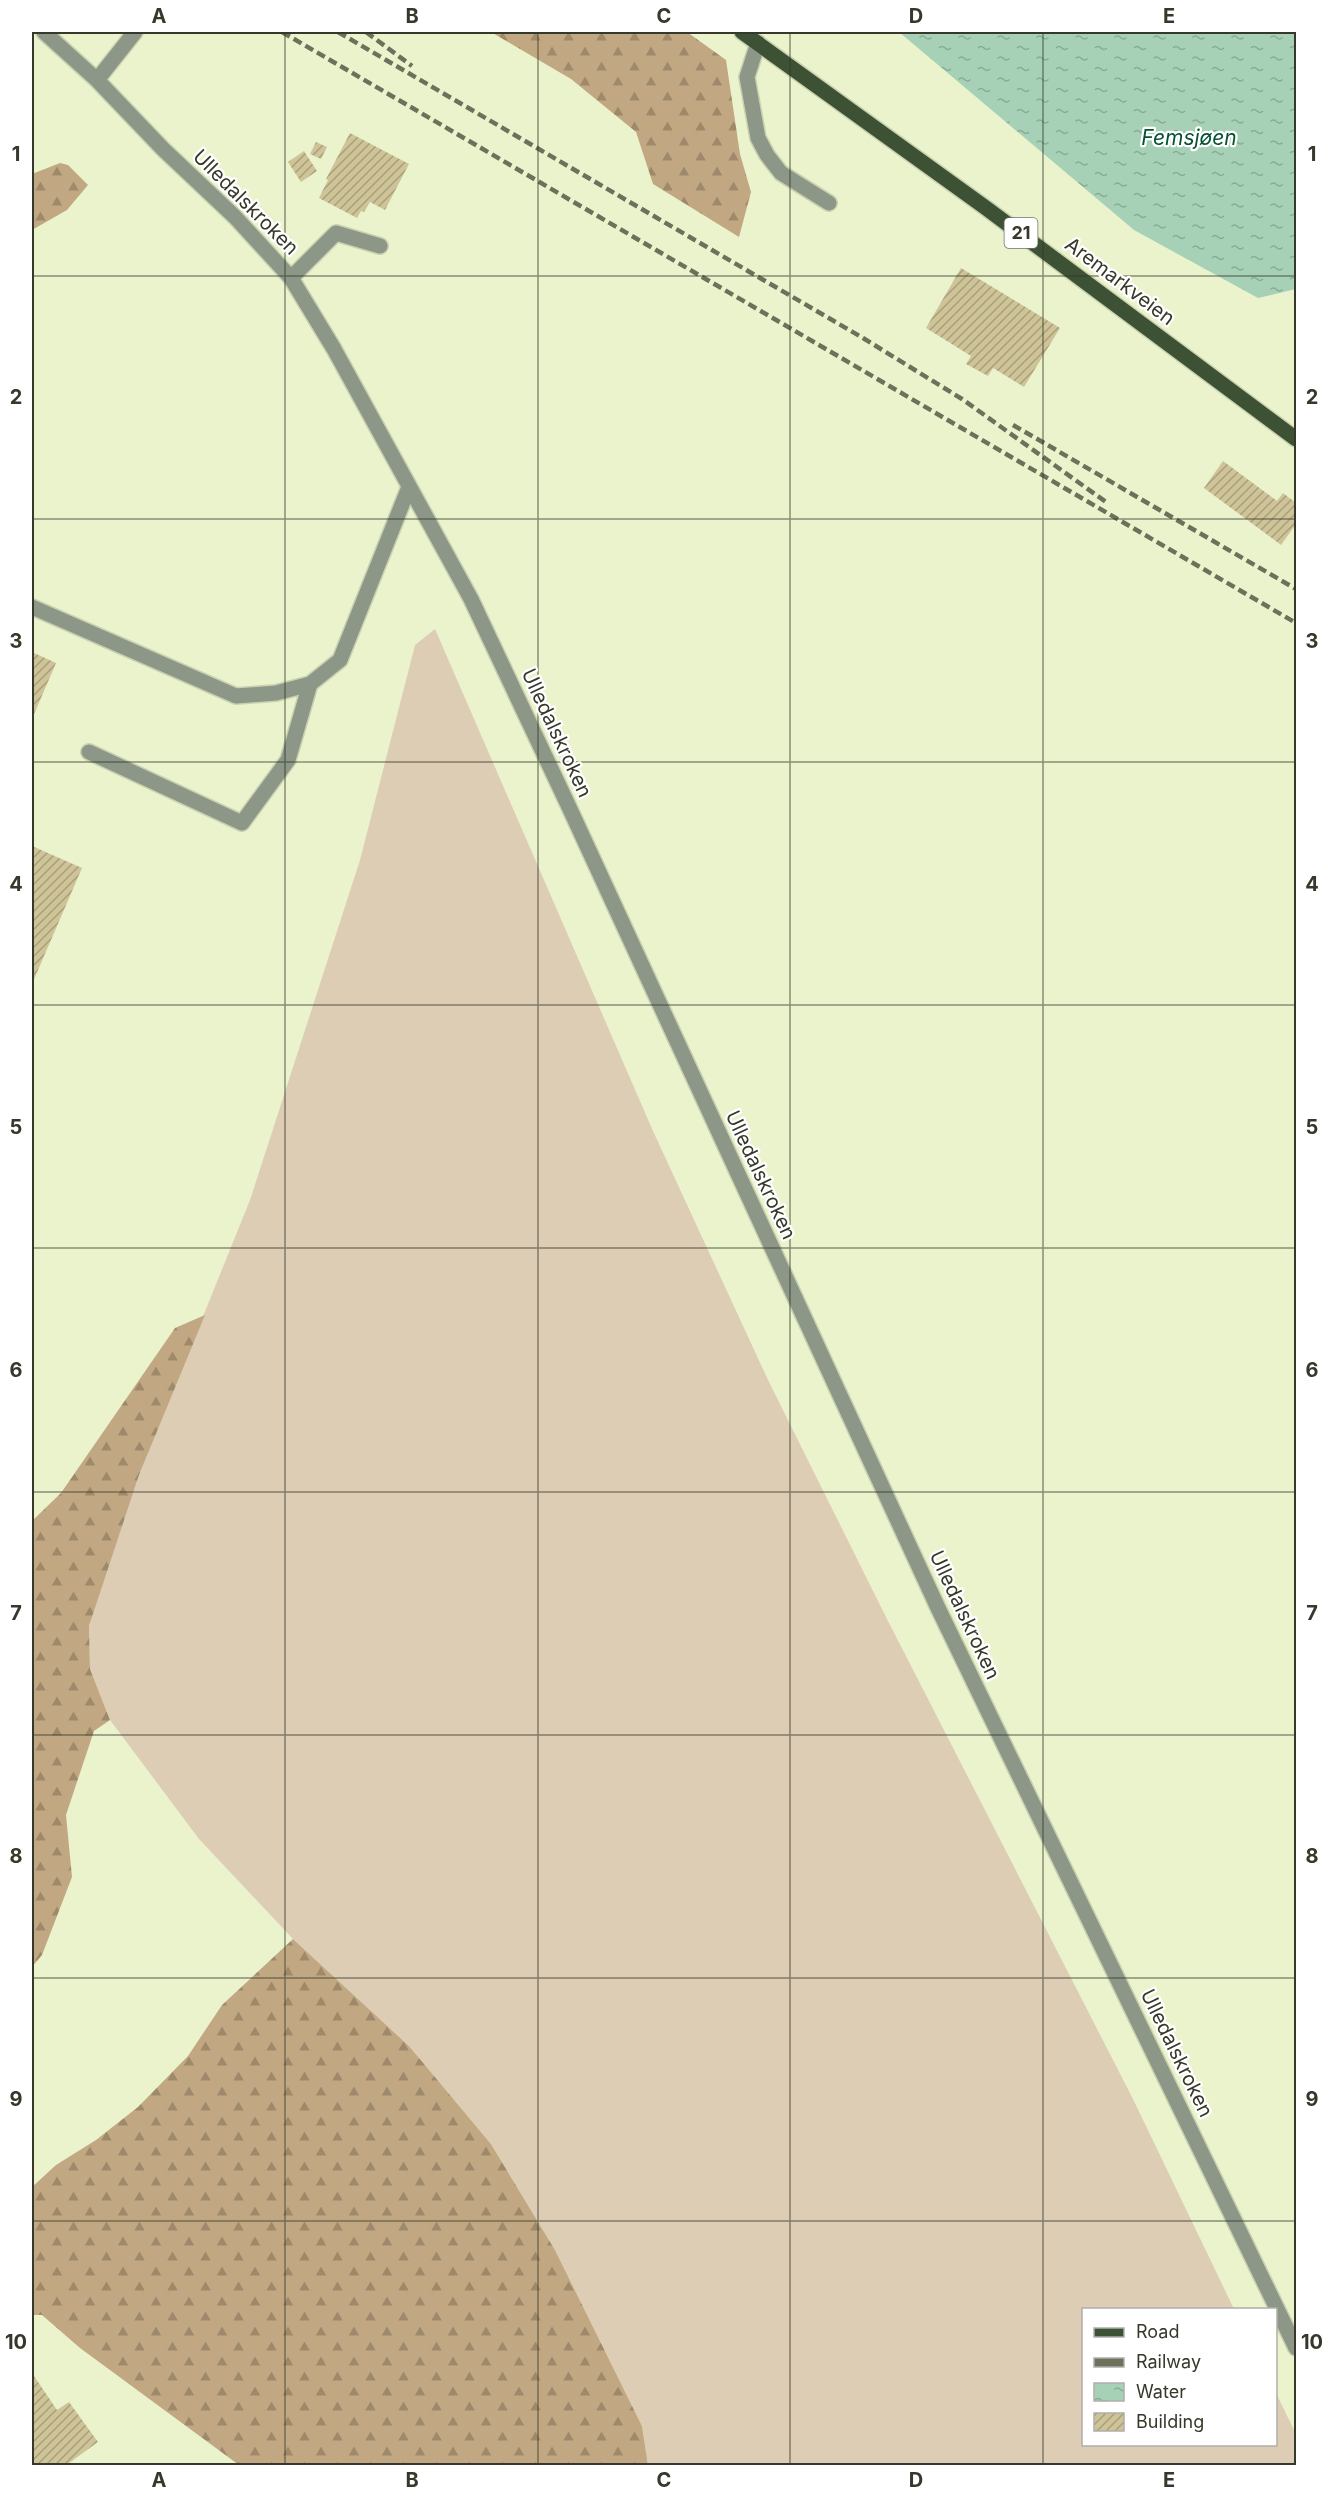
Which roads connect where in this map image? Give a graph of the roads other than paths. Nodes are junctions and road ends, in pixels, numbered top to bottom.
1 (44, 32) edge
2 (135, 32) edge
3 (742, 32) edge
4 (758, 43) junction
5 (97, 80) junction
6 (829, 203) dead end
7 (380, 246) dead end
8 (291, 278) junction
9 (1296, 439) edge
10 (409, 487) junction
11 (32, 607) edge
12 (310, 684) junction
13 (89, 752) dead end
14 (1277, 2308) edge
15 (1277, 2309) edge
16 (1296, 2348) edge

1 - 5 street, Ulledalskroken
2 - 5 street
3 - 4 main road, Aremarkveien / 21
4 - 6 street
4 - 9 main road, Aremarkveien / 21
5 - 8 street, Ulledalskroken
7 - 8 street
8 - 10 street, Ulledalskroken
10 - 12 street
10 - 14 street, Ulledalskroken
11 - 12 street
12 - 13 street
15 - 16 street, Ulledalskroken

